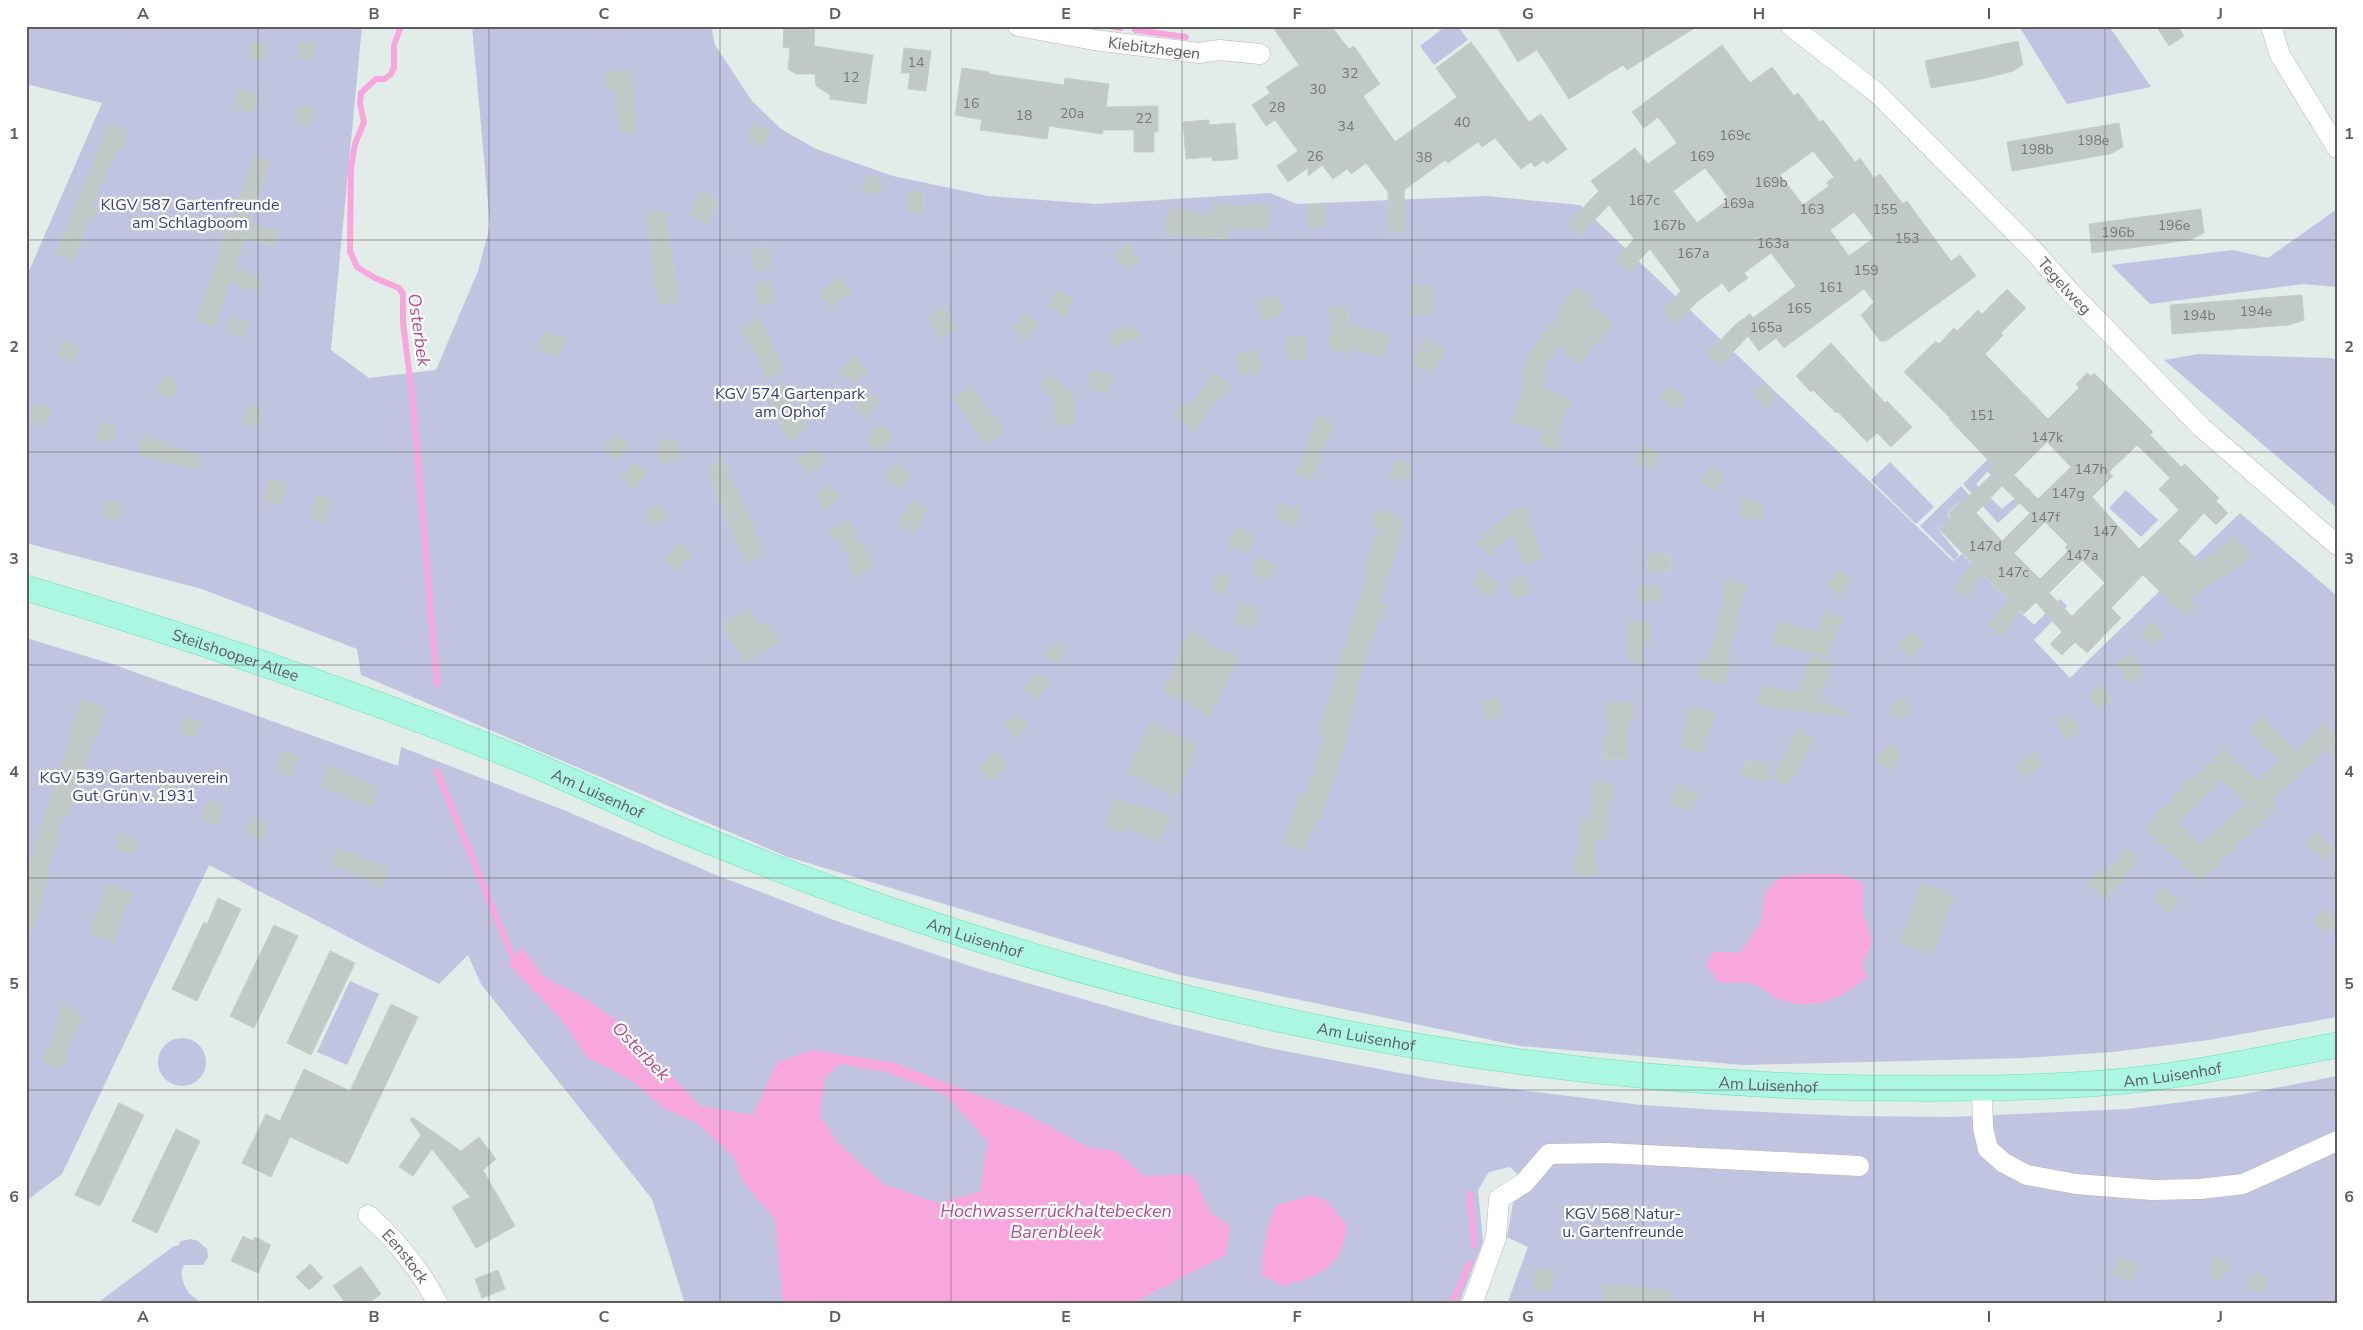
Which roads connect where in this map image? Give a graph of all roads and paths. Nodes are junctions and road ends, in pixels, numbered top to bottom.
1 (1018, 26) edge
2 (1791, 26) edge
3 (2271, 26) edge
4 (1260, 54) dead end
5 (2337, 148) edge
6 (2337, 545) edge
7 (26, 588) edge
8 (443, 729) joint
9 (2337, 1045) edge
10 (1982, 1090) junction
11 (2337, 1141) edge
12 (1859, 1166) dead end
13 (368, 1214) dead end
14 (438, 1304) edge
15 (1472, 1304) edge

1 - 4 street, Kiebitzhegen
2 - 6 street, Tegelweg
3 - 5 street
7 - 8 main road, Steilshooper Allee
8 - 10 main road, Am Luisenhof
9 - 10 main road, Am Luisenhof
10 - 11 street
12 - 15 street
13 - 14 street, Eenstock

